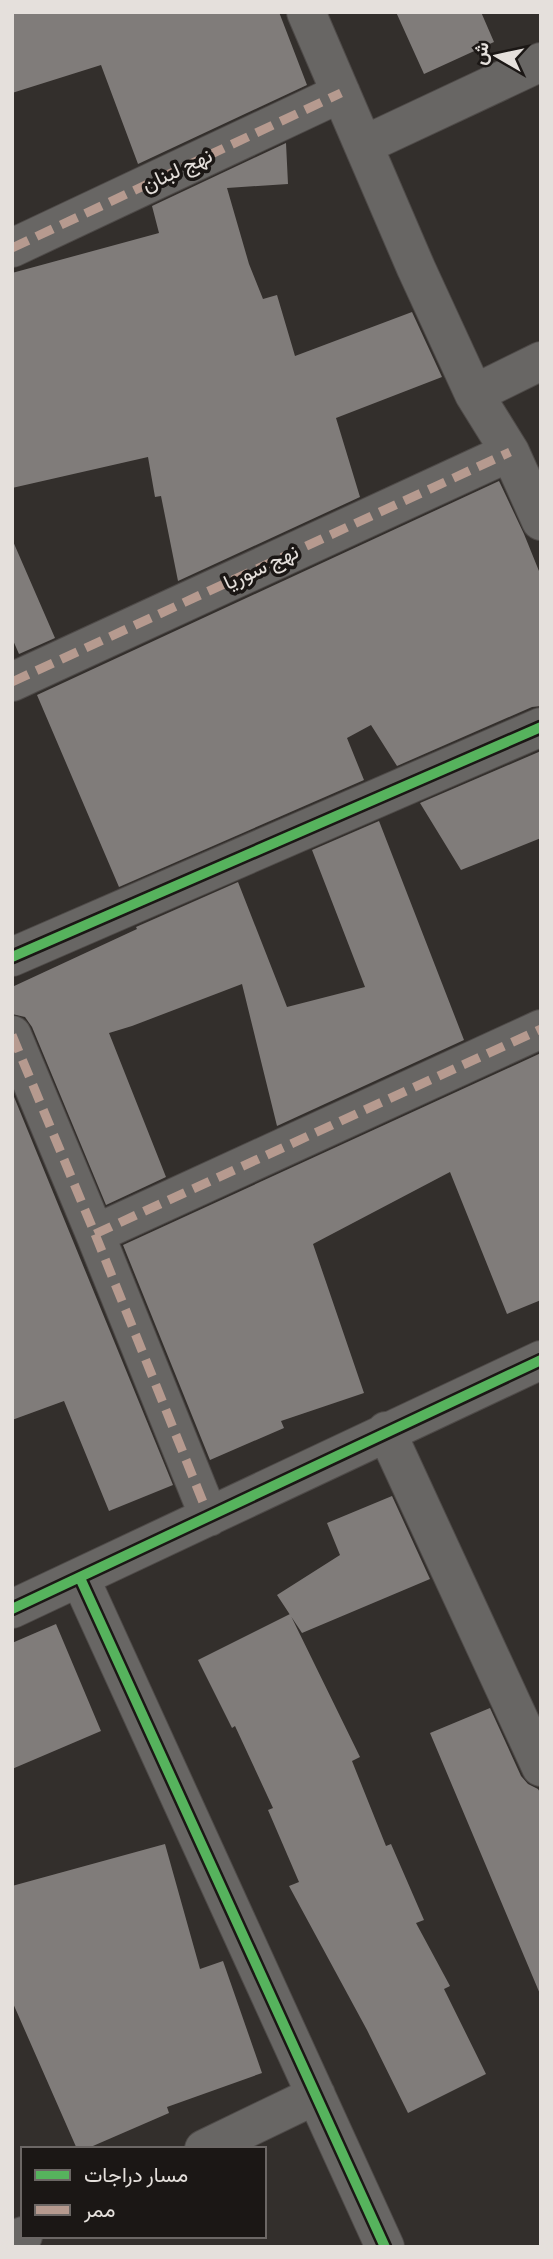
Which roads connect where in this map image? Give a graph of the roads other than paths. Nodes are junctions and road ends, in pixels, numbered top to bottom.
1 (306, 12) edge
2 (541, 62) edge
3 (341, 93) junction
4 (363, 145) junction
5 (12, 248) edge
6 (541, 361) edge
7 (474, 394) junction
8 (510, 452) junction
9 (541, 521) edge
10 (12, 682) edge
11 (541, 727) edge
12 (12, 957) edge
13 (541, 1028) edge
14 (12, 1035) edge
15 (95, 1234) junction
16 (541, 1360) edge
17 (386, 1431) junction
18 (209, 1517) junction
19 (80, 1578) junction
20 (12, 1609) edge
21 (539, 1761) edge
22 (316, 2095) junction
23 (208, 2147) edge
24 (385, 2247) edge

1 - 3 street
2 - 4 street
3 - 4 street
3 - 5 street, نهج لبنان
4 - 7 street
6 - 7 street
7 - 8 street
8 - 9 street
8 - 10 street, نهج سوريا
11 - 12 street
13 - 15 street
14 - 15 street
15 - 18 street
16 - 17 street
17 - 18 street
17 - 21 street
18 - 19 street
19 - 20 street
19 - 22 street
22 - 23 street
22 - 24 street

